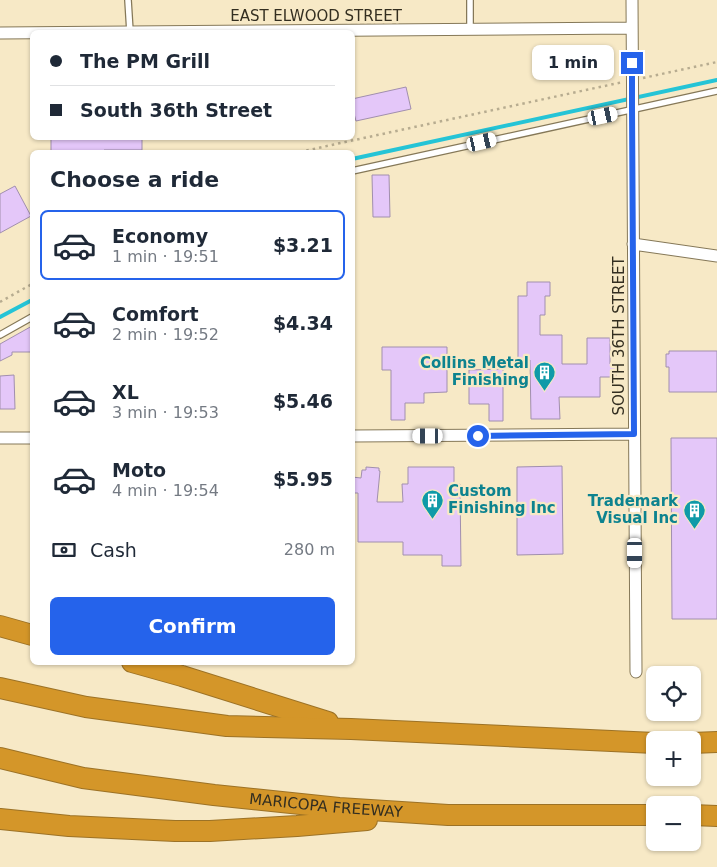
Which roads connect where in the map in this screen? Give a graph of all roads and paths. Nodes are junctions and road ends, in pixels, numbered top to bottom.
1 (128, 0) edge
2 (470, 0) edge
3 (632, 0) edge
4 (632, 28) junction
5 (470, 29) junction
6 (130, 30) edge
7 (355, 30) edge
8 (0, 33) edge
9 (30, 33) edge
10 (717, 62) edge
11 (632, 80) junction
12 (717, 91) edge
13 (632, 109) junction
14 (354, 140) edge
15 (355, 140) edge
16 (309, 150) edge
17 (355, 170) edge
18 (633, 244) junction
19 (717, 256) edge
20 (30, 285) edge
21 (0, 302) edge
22 (30, 318) edge
23 (0, 335) edge
24 (634, 434) junction
25 (355, 436) edge
26 (0, 438) edge
27 (30, 438) edge
28 (0, 626) edge
29 (30, 634) edge
30 (143, 665) edge
31 (636, 672) dead end
32 (0, 688) edge
33 (351, 729) junction
34 (717, 742) edge
35 (646, 743) edge
36 (701, 743) edge
37 (0, 758) edge
38 (434, 814) junction
39 (646, 815) edge
40 (701, 815) edge
41 (717, 816) edge
42 (0, 819) edge

1 - 6 lane
2 - 5 lane
3 - 4 street, SOUTH 36TH STREET
4 - 5 street, EAST ELWOOD STREET
4 - 11 street, SOUTH 36TH STREET
5 - 7 street, EAST ELWOOD STREET
8 - 9 street, EAST ELWOOD STREET
10 - 11 path
11 - 13 street, SOUTH 36TH STREET
11 - 15 path
12 - 13 lane
13 - 17 lane
13 - 18 street, SOUTH 36TH STREET
14 - 16 path
18 - 19 street
18 - 24 street, SOUTH 36TH STREET
20 - 21 path
22 - 23 lane
24 - 25 street
24 - 31 street, SOUTH 36TH STREET
26 - 27 street
28 - 29 highway
30 - 33 highway
32 - 33 highway
33 - 35 highway
34 - 36 highway
37 - 38 highway, MARICOPA FREEWAY
38 - 39 highway, MARICOPA FREEWAY
38 - 42 highway
40 - 41 highway

